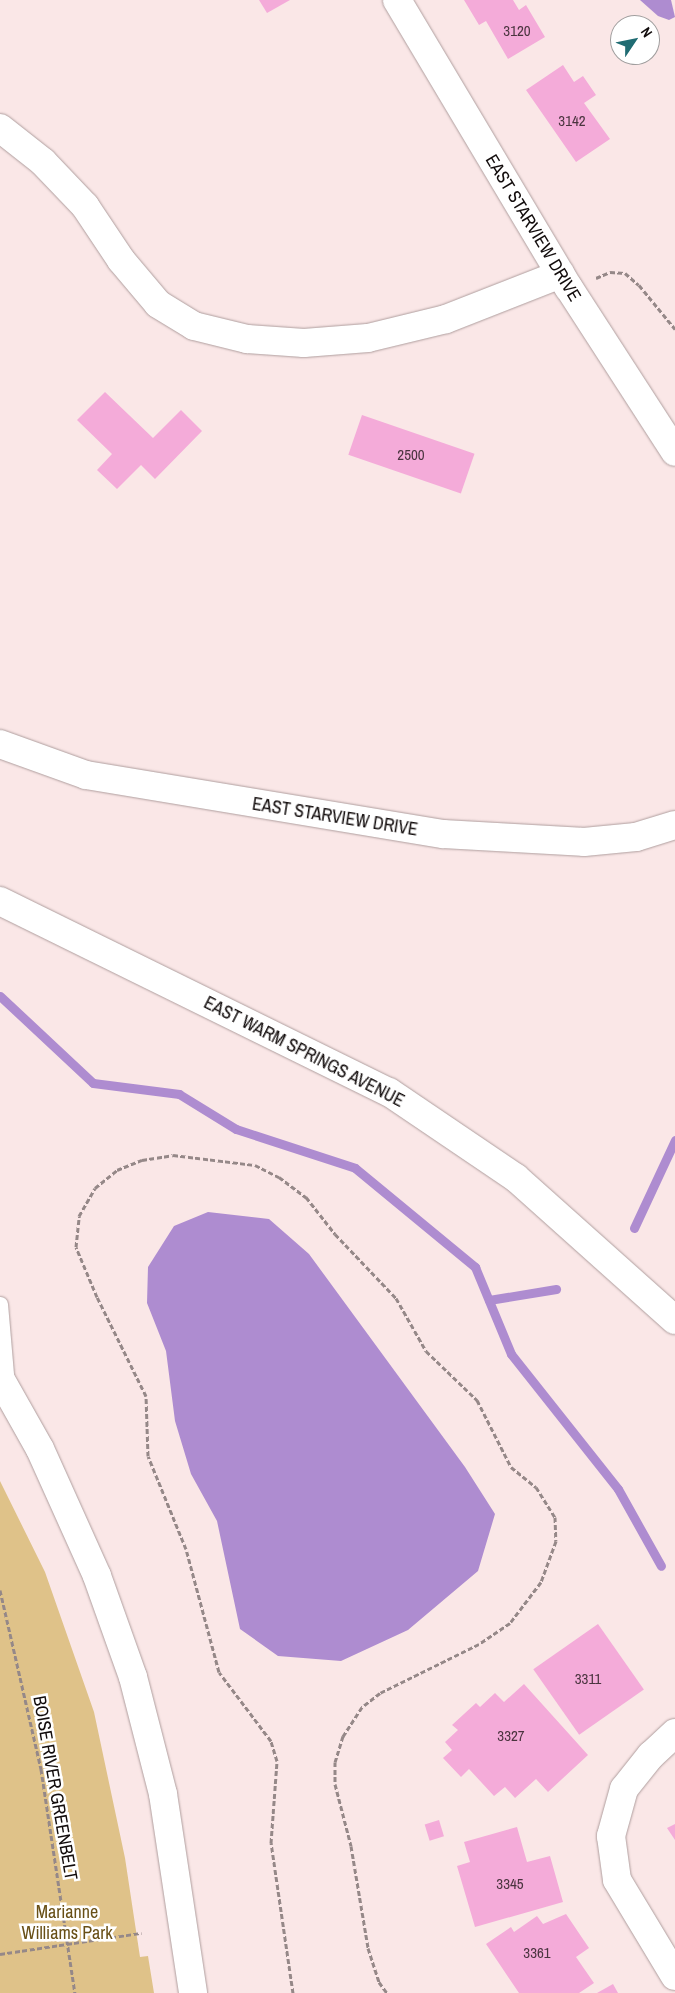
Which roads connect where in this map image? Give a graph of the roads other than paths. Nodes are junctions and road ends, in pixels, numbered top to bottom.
1 (397, 0) edge
2 (0, 128) edge
3 (565, 281) junction
4 (675, 452) edge
5 (0, 744) edge
6 (675, 825) edge
7 (0, 901) edge
8 (0, 1304) edge
9 (675, 1320) edge
10 (4, 1383) edge
11 (675, 1733) edge
12 (675, 1976) edge
13 (193, 1993) edge

1 - 3 street, EAST STARVIEW DRIVE
2 - 3 street
3 - 4 street, EAST STARVIEW DRIVE
5 - 6 street, EAST STARVIEW DRIVE
7 - 9 street, EAST WARM SPRINGS AVENUE
8 - 10 lane
10 - 13 street
11 - 12 street

